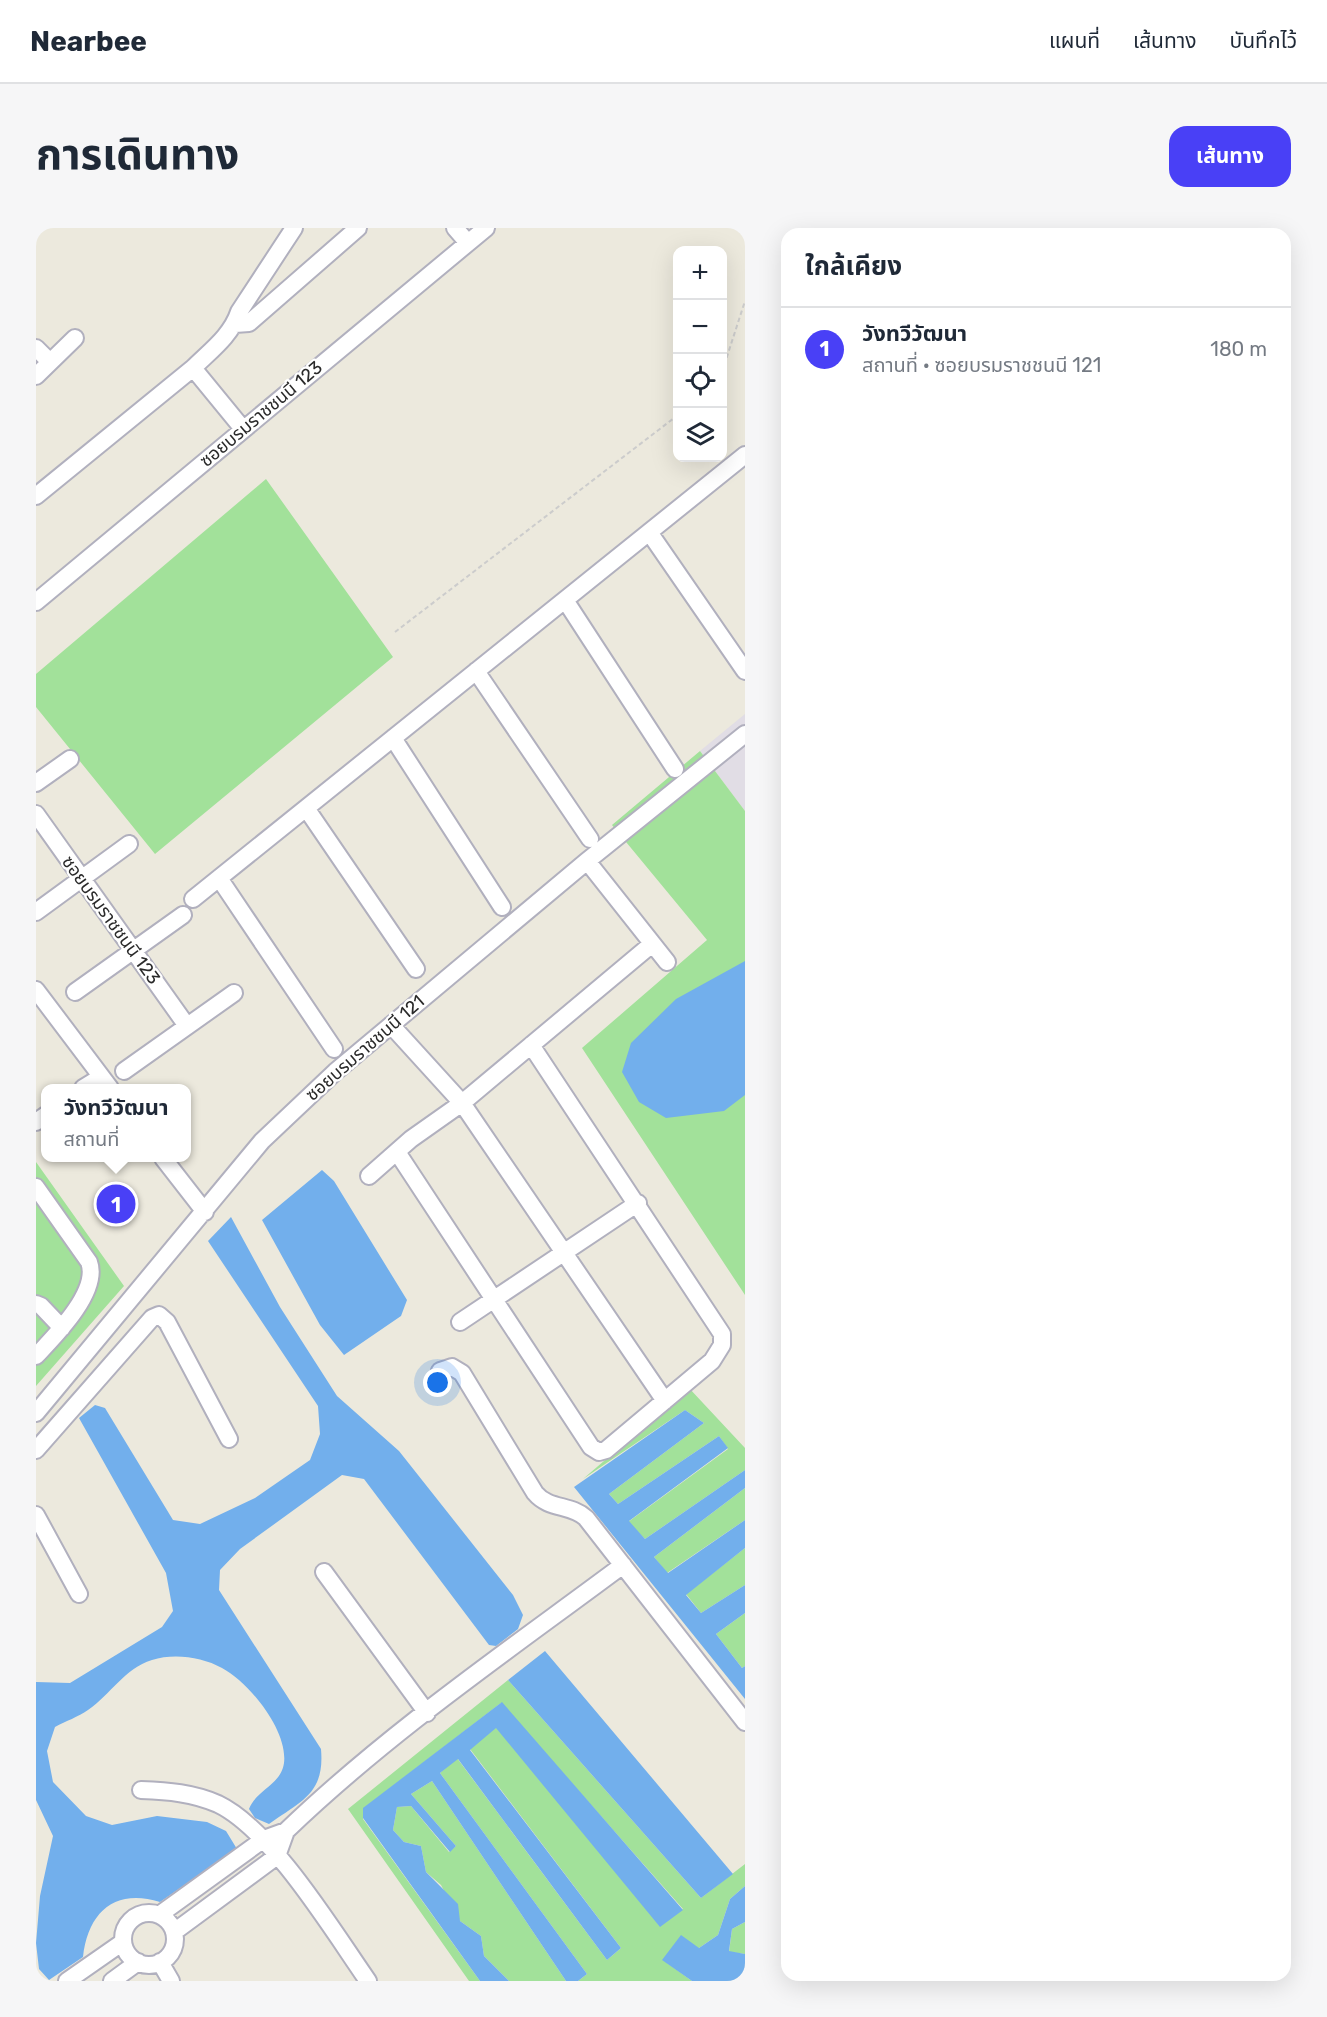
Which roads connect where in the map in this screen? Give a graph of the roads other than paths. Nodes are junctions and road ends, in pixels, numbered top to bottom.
1 (294, 228) edge
2 (358, 228) edge
3 (454, 228) edge
4 (486, 228) edge
5 (468, 243) junction
6 (235, 324) junction
7 (75, 338) dead end
8 (36, 348) edge
9 (50, 363) junction
10 (193, 368) junction
11 (36, 376) edge
12 (243, 429) junction
13 (744, 459) edge
14 (36, 496) edge
15 (649, 532) junction
16 (565, 600) junction
17 (36, 602) edge
18 (476, 671) junction
19 (745, 671) edge
20 (745, 734) edge
21 (393, 738) junction
22 (70, 759) dead end
23 (675, 769) dead end
24 (36, 783) edge
25 (306, 808) junction
26 (36, 814) edge
27 (590, 839) dead end
28 (129, 844) dead end
29 (587, 861) junction
30 (219, 878) junction
31 (81, 879) junction
32 (193, 899) dead end
33 (502, 907) dead end
34 (36, 912) edge
35 (183, 915) dead end
36 (652, 944) junction
37 (132, 951) junction
38 (668, 962) dead end
39 (416, 969) dead end
40 (36, 990) edge
41 (75, 992) dead end
42 (234, 993) dead end
43 (391, 1025) junction
44 (187, 1026) junction
45 (531, 1045) junction
46 (334, 1049) dead end
47 (124, 1071) dead end
48 (105, 1083) edge
49 (462, 1103) junction
50 (398, 1152) junction
51 (166, 1162) edge
52 (369, 1176) dead end
53 (36, 1187) edge
54 (638, 1203) junction
55 (205, 1212) junction
56 (565, 1251) junction
57 (496, 1300) junction
58 (36, 1304) edge
59 (460, 1322) dead end
60 (62, 1328) junction
61 (36, 1356) edge
62 (440, 1371) dead end
63 (665, 1401) junction
64 (36, 1413) edge
65 (229, 1439) dead end
66 (36, 1450) edge
67 (36, 1515) edge
68 (623, 1564) junction
69 (324, 1572) dead end
70 (79, 1594) dead end
71 (427, 1713) junction
72 (745, 1722) edge
73 (141, 1790) dead end
74 (286, 1831) junction
75 (264, 1839) junction
76 (277, 1856) junction
77 (159, 1915) junction
78 (174, 1932) junction
79 (123, 1942) junction
80 (138, 1962) junction
81 (160, 1962) junction
82 (67, 1981) edge
83 (112, 1981) edge
84 (171, 1981) edge
85 (368, 1981) edge

1 - 6 street
2 - 6 street
3 - 5 street
4 - 5 street, ซอยบรมราชชนนี 123
5 - 12 street, ซอยบรมราชชนนี 123
6 - 10 street
7 - 9 street
8 - 9 street
9 - 11 street
10 - 12 street
10 - 14 street
12 - 17 street, ซอยบรมราชชนนี 123
13 - 15 street
15 - 16 street
15 - 19 street
16 - 18 street
16 - 23 street
18 - 21 street
18 - 27 street
20 - 29 street, ซอยบรมราชชนนี 121
21 - 25 street
21 - 33 street
22 - 24 street
25 - 30 street
25 - 39 street
26 - 31 street, ซอยบรมราชชนนี 123
28 - 31 street
29 - 36 street
29 - 43 street, ซอยบรมราชชนนี 121
30 - 32 street
30 - 46 street
31 - 34 street
31 - 37 street, ซอยบรมราชชนนี 123
35 - 37 street
36 - 38 street
36 - 45 street
37 - 41 street
37 - 44 street, ซอยบรมราชชนนี 123
40 - 48 street
42 - 44 street
43 - 49 street
43 - 55 street, ซอยบรมราชชนนี 121
44 - 47 street
45 - 49 street
45 - 54 street
49 - 50 street
49 - 56 street
50 - 52 street
50 - 57 street
51 - 55 street
53 - 60 street
54 - 56 street
54 - 63 street
55 - 64 street, ซอยบรมราชชนนี 121
56 - 57 street
56 - 63 street
57 - 59 street
57 - 63 street
58 - 60 street
60 - 61 street
62 - 68 street
65 - 66 street
67 - 70 street
68 - 71 street
68 - 72 street
69 - 71 street
71 - 74 street
73 - 75 street
74 - 75 street
74 - 76 street
75 - 76 street
75 - 77 street
76 - 78 street
76 - 85 street
77 - 78 street
77 - 79 street
78 - 81 street
79 - 80 street
79 - 82 street
80 - 81 street
80 - 83 street
81 - 84 street

